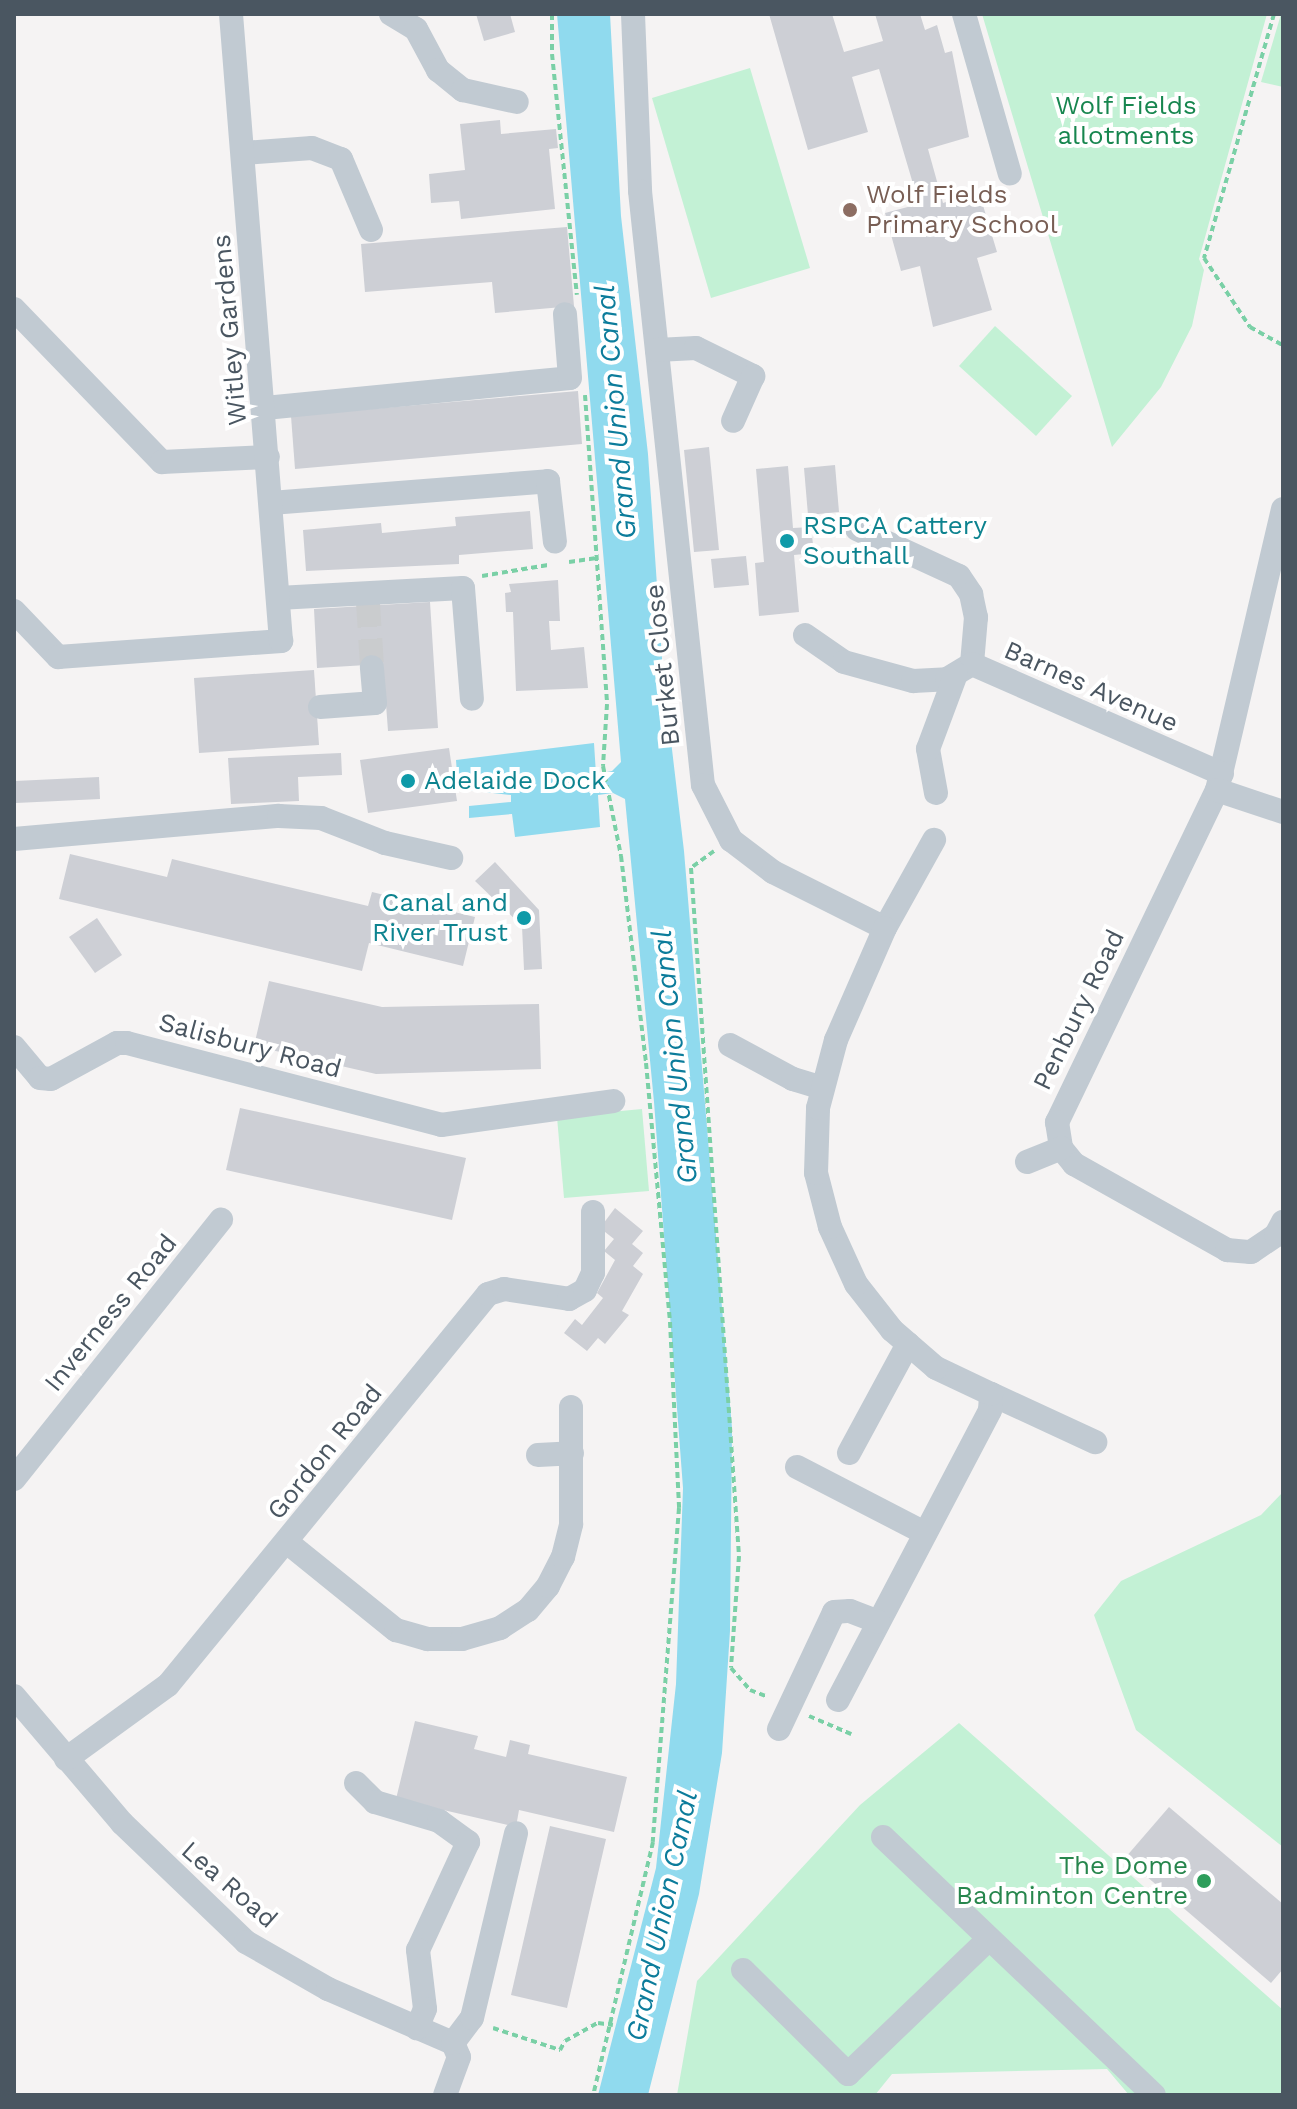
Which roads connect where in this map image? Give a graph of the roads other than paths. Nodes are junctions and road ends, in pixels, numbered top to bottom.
1 (231, 14) edge
2 (391, 14) edge
3 (633, 14) edge
4 (964, 14) edge
5 (517, 102) dead end
6 (243, 153) junction
7 (1010, 174) dead end
8 (371, 230) dead end
9 (14, 309) edge
10 (565, 314) dead end
11 (657, 350) junction
12 (265, 408) junction
13 (733, 421) dead end
14 (268, 457) junction
15 (271, 503) junction
16 (1283, 509) edge
17 (857, 529) dead end
18 (557, 556) road end
19 (278, 598) junction
20 (14, 611) edge
21 (805, 635) dead end
22 (372, 667) tunnel mouth
23 (964, 669) junction
24 (472, 699) dead end
25 (320, 707) dead end
26 (1220, 782) junction
27 (936, 793) dead end
28 (1283, 812) edge
29 (14, 839) edge
30 (934, 840) dead end
31 (451, 858) dead end
32 (885, 928) junction
33 (730, 1045) dead end
34 (18, 1063) edge
35 (823, 1088) junction
36 (613, 1101) dead end
37 (1061, 1148) junction
38 (1027, 1162) dead end
39 (593, 1212) dead end
40 (221, 1220) dead end
41 (1283, 1222) edge
42 (908, 1344) junction
43 (991, 1394) junction
44 (571, 1407) dead end
45 (1095, 1442) dead end
46 (572, 1453) junction
47 (849, 1453) dead end
48 (538, 1455) dead end
49 (797, 1467) dead end
50 (14, 1479) edge
51 (925, 1533) junction
52 (288, 1543) junction
53 (875, 1629) junction
54 (14, 1696) edge
55 (838, 1700) dead end
56 (784, 1718) road end
57 (66, 1759) junction
58 (356, 1783) dead end
59 (516, 1833) dead end
60 (883, 1837) dead end
61 (989, 1939) junction
62 (743, 1970) dead end
63 (417, 2028) junction
64 (455, 2045) junction
65 (445, 2095) edge
66 (1154, 2095) edge

1 - 6 street, Witley Gardens
2 - 5 street
3 - 11 street, Burket Close
4 - 7 street
6 - 8 street
6 - 12 street, Witley Gardens
9 - 14 street
10 - 12 street
11 - 13 street
11 - 32 street, Burket Close
12 - 14 street, Witley Gardens
14 - 15 street, Witley Gardens
15 - 18 street
15 - 19 street, Witley Gardens
16 - 26 street, Penbury Road
17 - 23 street
19 - 20 street, Witley Gardens
19 - 24 street
21 - 23 street
22 - 25 street
23 - 26 street, Barnes Avenue
23 - 27 street
26 - 28 street, Barnes Avenue
26 - 37 street, Penbury Road
29 - 31 street
30 - 32 street
32 - 35 street
33 - 35 street
34 - 36 street, Salisbury Road
35 - 42 street
37 - 38 street
37 - 41 street
39 - 52 street, Gordon Road
40 - 50 street, Inverness Road
42 - 43 street
42 - 47 street
43 - 45 street
43 - 51 street
44 - 46 street
46 - 48 street
46 - 52 street
49 - 51 street
51 - 53 street
52 - 57 street, Gordon Road
53 - 55 street
53 - 56 street
54 - 57 street, Lea Road
57 - 63 street, Lea Road
58 - 63 street
59 - 64 street
60 - 61 street
61 - 62 street
61 - 66 street
63 - 64 street, Lea Road
64 - 65 street

